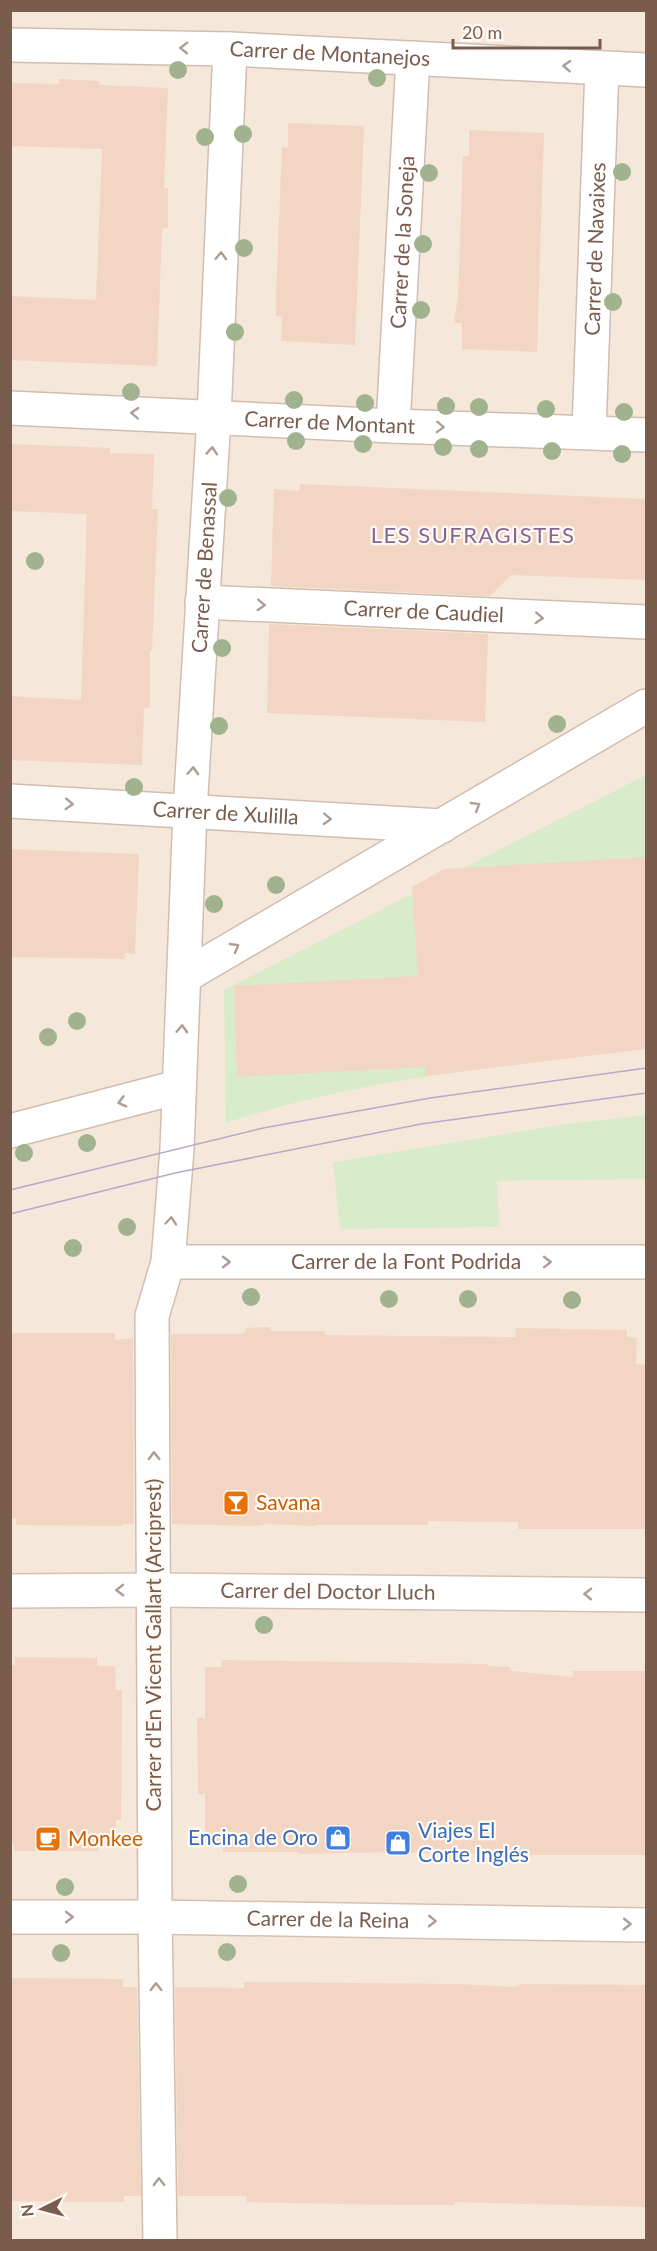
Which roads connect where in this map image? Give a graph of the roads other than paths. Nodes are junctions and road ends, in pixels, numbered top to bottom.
1 (10, 45) edge
2 (230, 49) junction
3 (413, 58) junction
4 (602, 68) junction
5 (646, 70) edge
6 (10, 408) edge
7 (214, 417) junction
8 (393, 426) junction
9 (589, 432) junction
10 (646, 435) edge
11 (202, 602) junction
12 (646, 622) edge
13 (646, 706) edge
14 (10, 801) edge
15 (190, 811) junction
16 (442, 826) junction
17 (185, 976) junction
18 (178, 1087) junction
19 (10, 1131) edge
20 (168, 1262) junction
21 (646, 1262) edge
22 (155, 1590) junction
23 (10, 1591) edge
24 (646, 1595) edge
25 (10, 1917) edge
26 (154, 1917) junction
27 (646, 1925) edge
28 (160, 2241) edge

2 -> 1 street, Carrer de Montanejos
2 - 3 street, Carrer de Montanejos
7 -> 2 street, Carrer de Benassal
4 -> 3 street, Carrer de Montanejos
3 - 8 street, Carrer de la Soneja
4 - 5 street, Carrer de Montanejos
4 - 9 street, Carrer de Navaixes
7 -> 6 street, Carrer de Montant
7 - 8 street, Carrer de Montant
11 -> 7 street, Carrer de Benassal
8 -> 9 street, Carrer de Montant
9 - 10 street, Carrer de Montant
11 -> 12 street, Carrer de Caudiel
15 -> 11 street, Carrer de Benassal
16 -> 13 street
14 -> 15 street, Carrer de Xulilla
15 -> 16 street, Carrer de Xulilla
15 - 17 street, Carrer de Benassal
17 -> 16 street
18 -> 17 street, Carrer de Benassal
18 -> 19 street
20 -> 18 street, Carrer d'En Vicent Gallart (Arciprest)
20 -> 21 street, Carrer de la Font Podrida
22 -> 20 street, Carrer d'En Vicent Gallart (Arciprest)
22 -> 23 street, Carrer del Doctor Lluch
24 -> 22 street, Carrer del Doctor Lluch
22 - 26 street, Carrer d'En Vicent Gallart (Arciprest)
25 -> 26 street, Carrer de la Reina
26 -> 27 street, Carrer de la Reina
28 -> 26 street, Carrer d'En Vicent Gallart (Arciprest)

